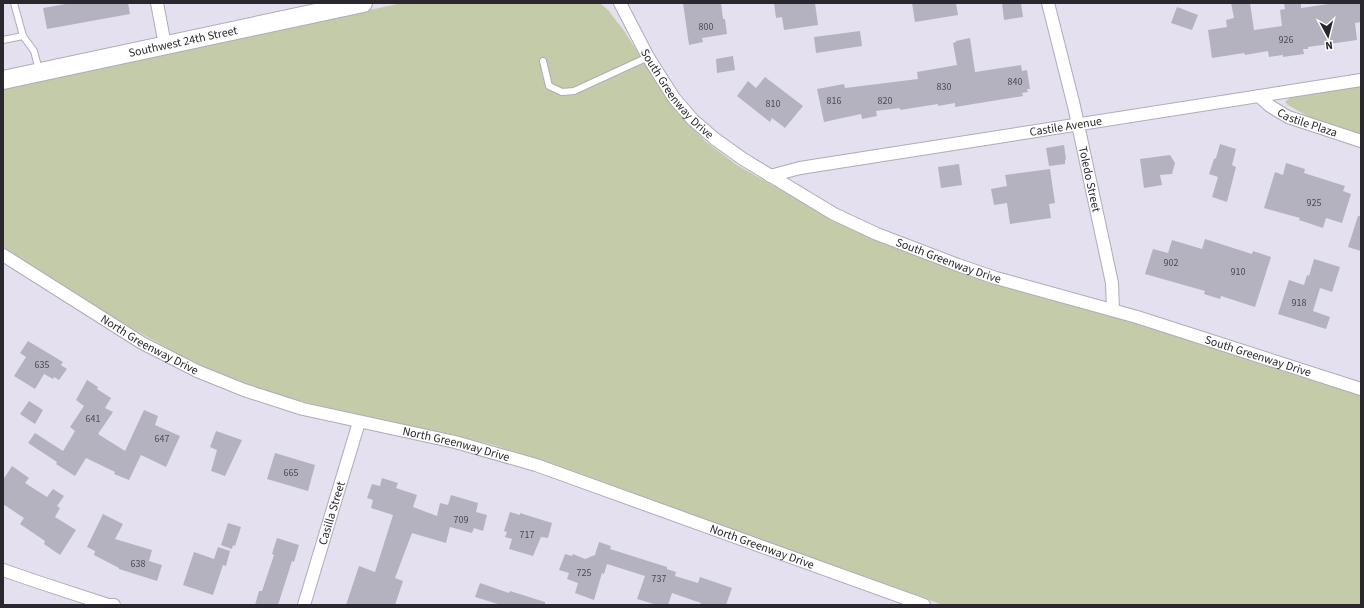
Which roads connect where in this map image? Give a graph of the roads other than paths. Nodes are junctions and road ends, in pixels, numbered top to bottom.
1 (14, 3) edge
2 (158, 3) edge
3 (363, 3) edge
4 (610, 3) edge
5 (620, 3) edge
6 (1048, 3) edge
7 (627, 9) edge
8 (23, 36) junction
9 (3, 40) edge
10 (165, 45) junction
11 (648, 57) junction
12 (543, 61) dead end
13 (39, 72) junction
14 (3, 80) edge
15 (1361, 80) edge
16 (1259, 96) junction
17 (1078, 124) junction
18 (1361, 141) edge
19 (770, 176) junction
20 (3, 254) edge
21 (1114, 310) junction
22 (1361, 389) edge
23 (359, 422) junction
24 (3, 570) edge
25 (108, 605) edge
26 (114, 605) edge
27 (304, 605) edge
28 (924, 605) edge

1 - 8 lane
2 - 10 street
3 - 10 street, Southwest 24th Street
4 - 7 street
5 - 7 street, South Greenway Drive
6 - 17 street, Toledo Street
7 - 11 street, South Greenway Drive
8 - 9 lane
8 - 13 lane
10 - 13 street, Southwest 24th Street
11 - 12 lane
11 - 19 street, South Greenway Drive
13 - 14 street, Southwest 24th Street
15 - 16 street, Castile Avenue
16 - 17 street, Castile Avenue
16 - 18 street, Castile Plaza
17 - 19 street, Castile Avenue
17 - 21 street, Toledo Street
19 - 21 street, South Greenway Drive
20 - 23 street, North Greenway Drive
21 - 22 street, South Greenway Drive
23 - 27 street, Casilla Street
23 - 28 street, North Greenway Drive
24 - 25 street
25 - 26 street

